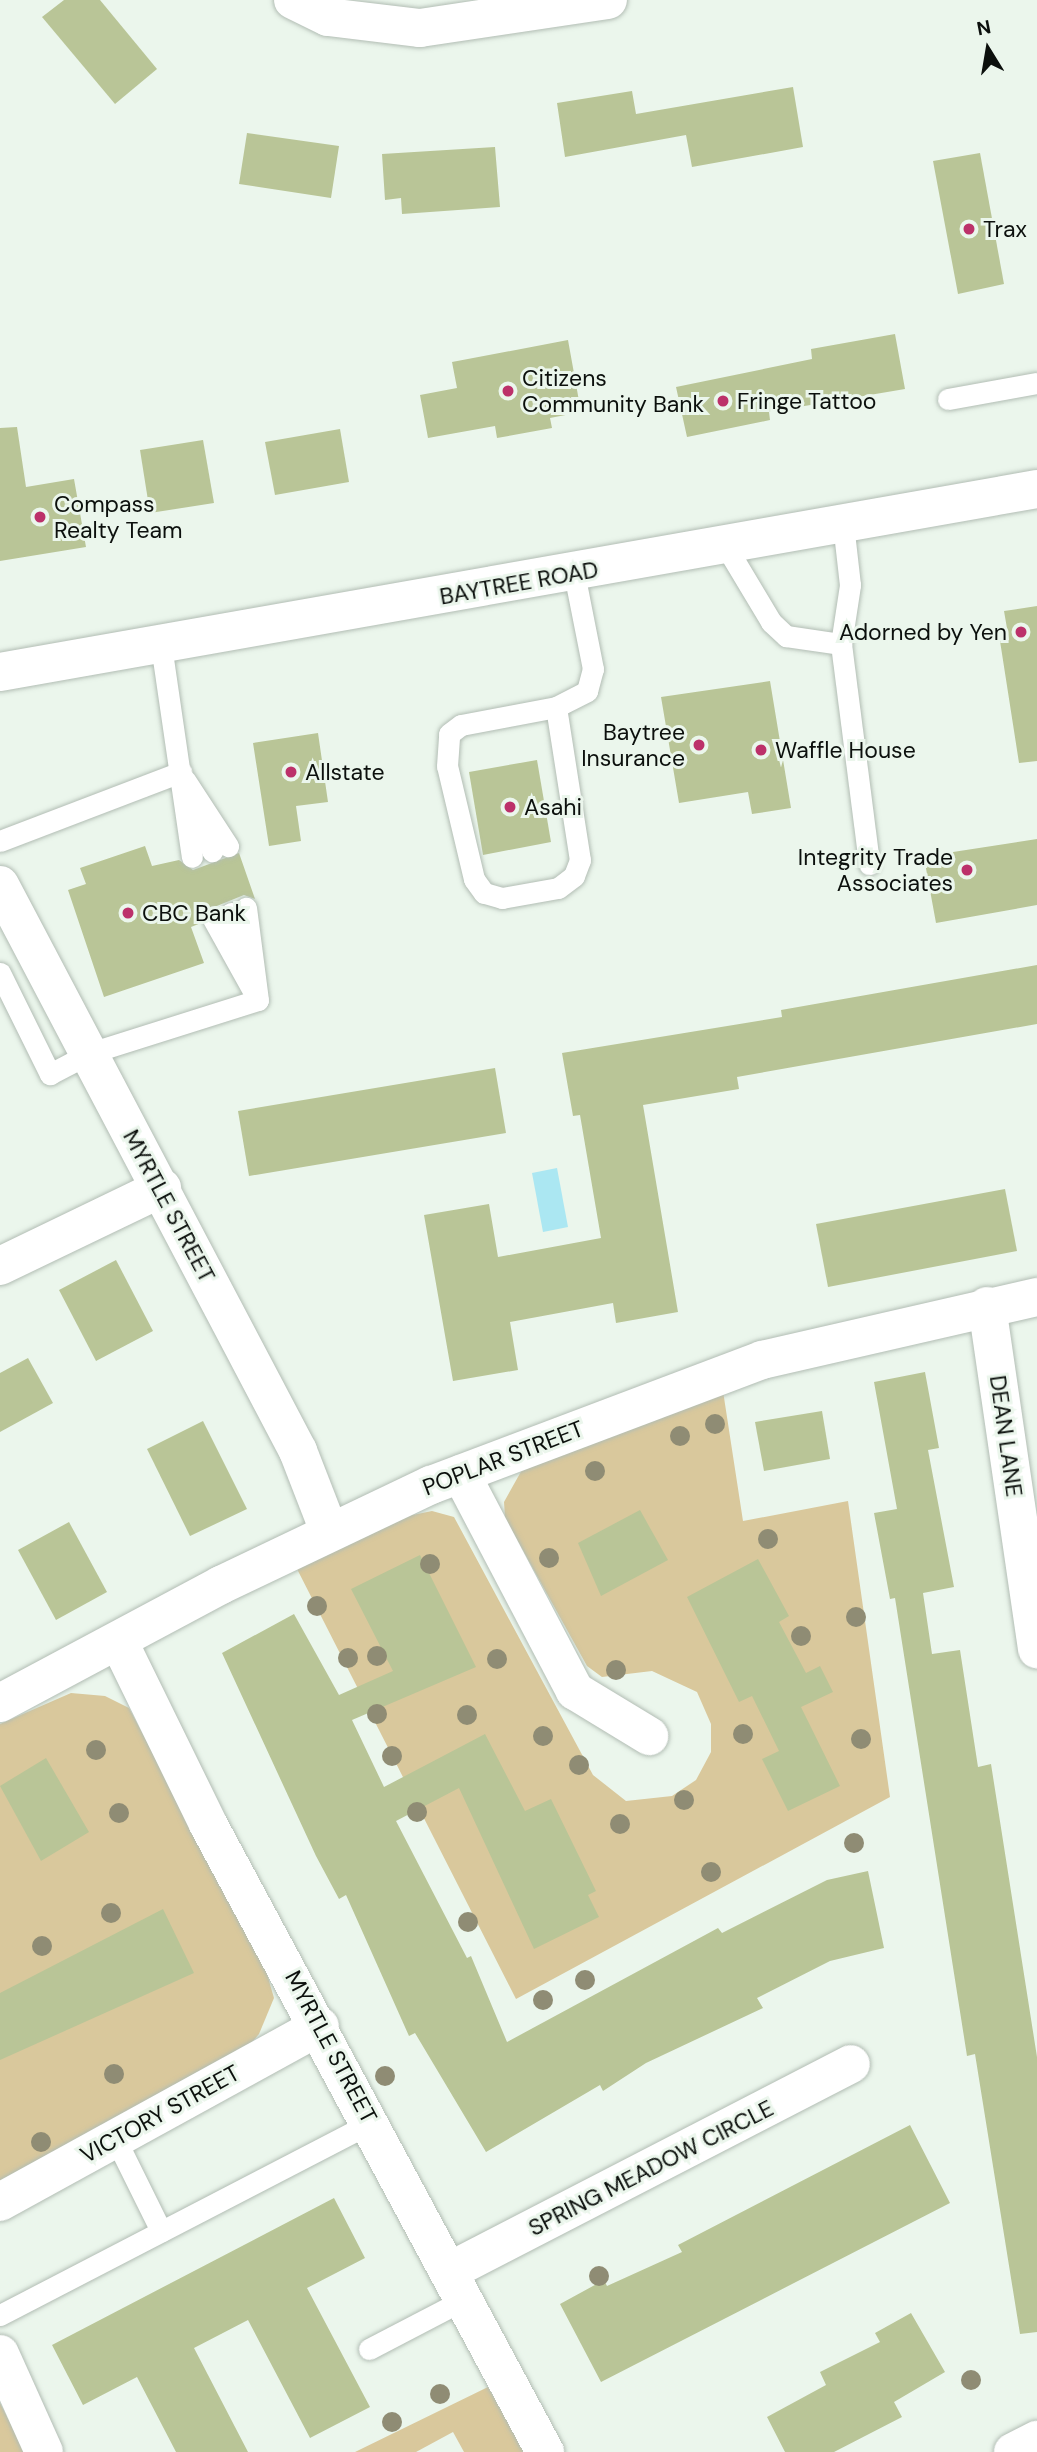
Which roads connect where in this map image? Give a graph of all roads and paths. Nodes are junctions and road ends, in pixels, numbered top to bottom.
1 (293, 0) edge
2 (608, 0) edge
3 (1037, 383) edge
4 (948, 399) dead end
5 (1037, 489) edge
6 (843, 524) junction
7 (725, 545) junction
8 (574, 573) junction
9 (841, 643) junction
10 (161, 645) junction
11 (0, 672) edge
12 (556, 707) junction
13 (181, 772) junction
14 (0, 841) edge
15 (211, 852) dead end
16 (869, 864) dead end
17 (0, 885) edge
18 (0, 973) edge
19 (258, 1000) junction
20 (90, 1053) junction
21 (162, 1188) junction
22 (0, 1266) edge
23 (1037, 1297) edge
24 (987, 1306) junction
25 (461, 1474) junction
26 (329, 1531) junction
27 (119, 1642) junction
28 (1037, 1649) edge
29 (0, 1703) edge
30 (649, 1736) dead end
31 (320, 2026) junction
32 (851, 2064) dead end
33 (371, 2123) junction
34 (116, 2140) junction
35 (0, 2202) edge
36 (161, 2231) junction
37 (457, 2285) junction
38 (0, 2315) edge
39 (369, 2349) dead end
40 (0, 2354) edge
41 (1037, 2440) edge
42 (44, 2452) edge
43 (545, 2452) edge
44 (1013, 2452) edge

1 - 2 street
3 - 4 lane
5 - 6 street, BAYTREE ROAD
6 - 7 street, BAYTREE ROAD
6 - 9 lane
7 - 8 street, BAYTREE ROAD
7 - 9 lane
8 - 10 street, BAYTREE ROAD
8 - 12 lane
9 - 16 lane
10 - 11 street, BAYTREE ROAD
10 - 13 lane
12 - 12 lane
13 - 14 lane
13 - 15 lane
17 - 20 street, MYRTLE STREET
18 - 20 lane
19 - 19 lane
19 - 20 lane
20 - 21 street, MYRTLE STREET
21 - 22 street
21 - 26 street, MYRTLE STREET
23 - 24 street, POPLAR STREET
24 - 25 street, POPLAR STREET
24 - 28 street, DEAN LANE
25 - 26 street, POPLAR STREET
25 - 30 street
26 - 27 street, POPLAR STREET
27 - 29 street, POPLAR STREET
27 - 31 street, MYRTLE STREET
31 - 33 street, MYRTLE STREET
31 - 34 street, VICTORY STREET
32 - 37 street, SPRING MEADOW CIRCLE
33 - 36 lane
33 - 37 street, MYRTLE STREET
34 - 35 street, VICTORY STREET
34 - 36 lane
36 - 38 lane
37 - 39 lane
37 - 43 street, MYRTLE STREET
40 - 42 street
41 - 44 street

